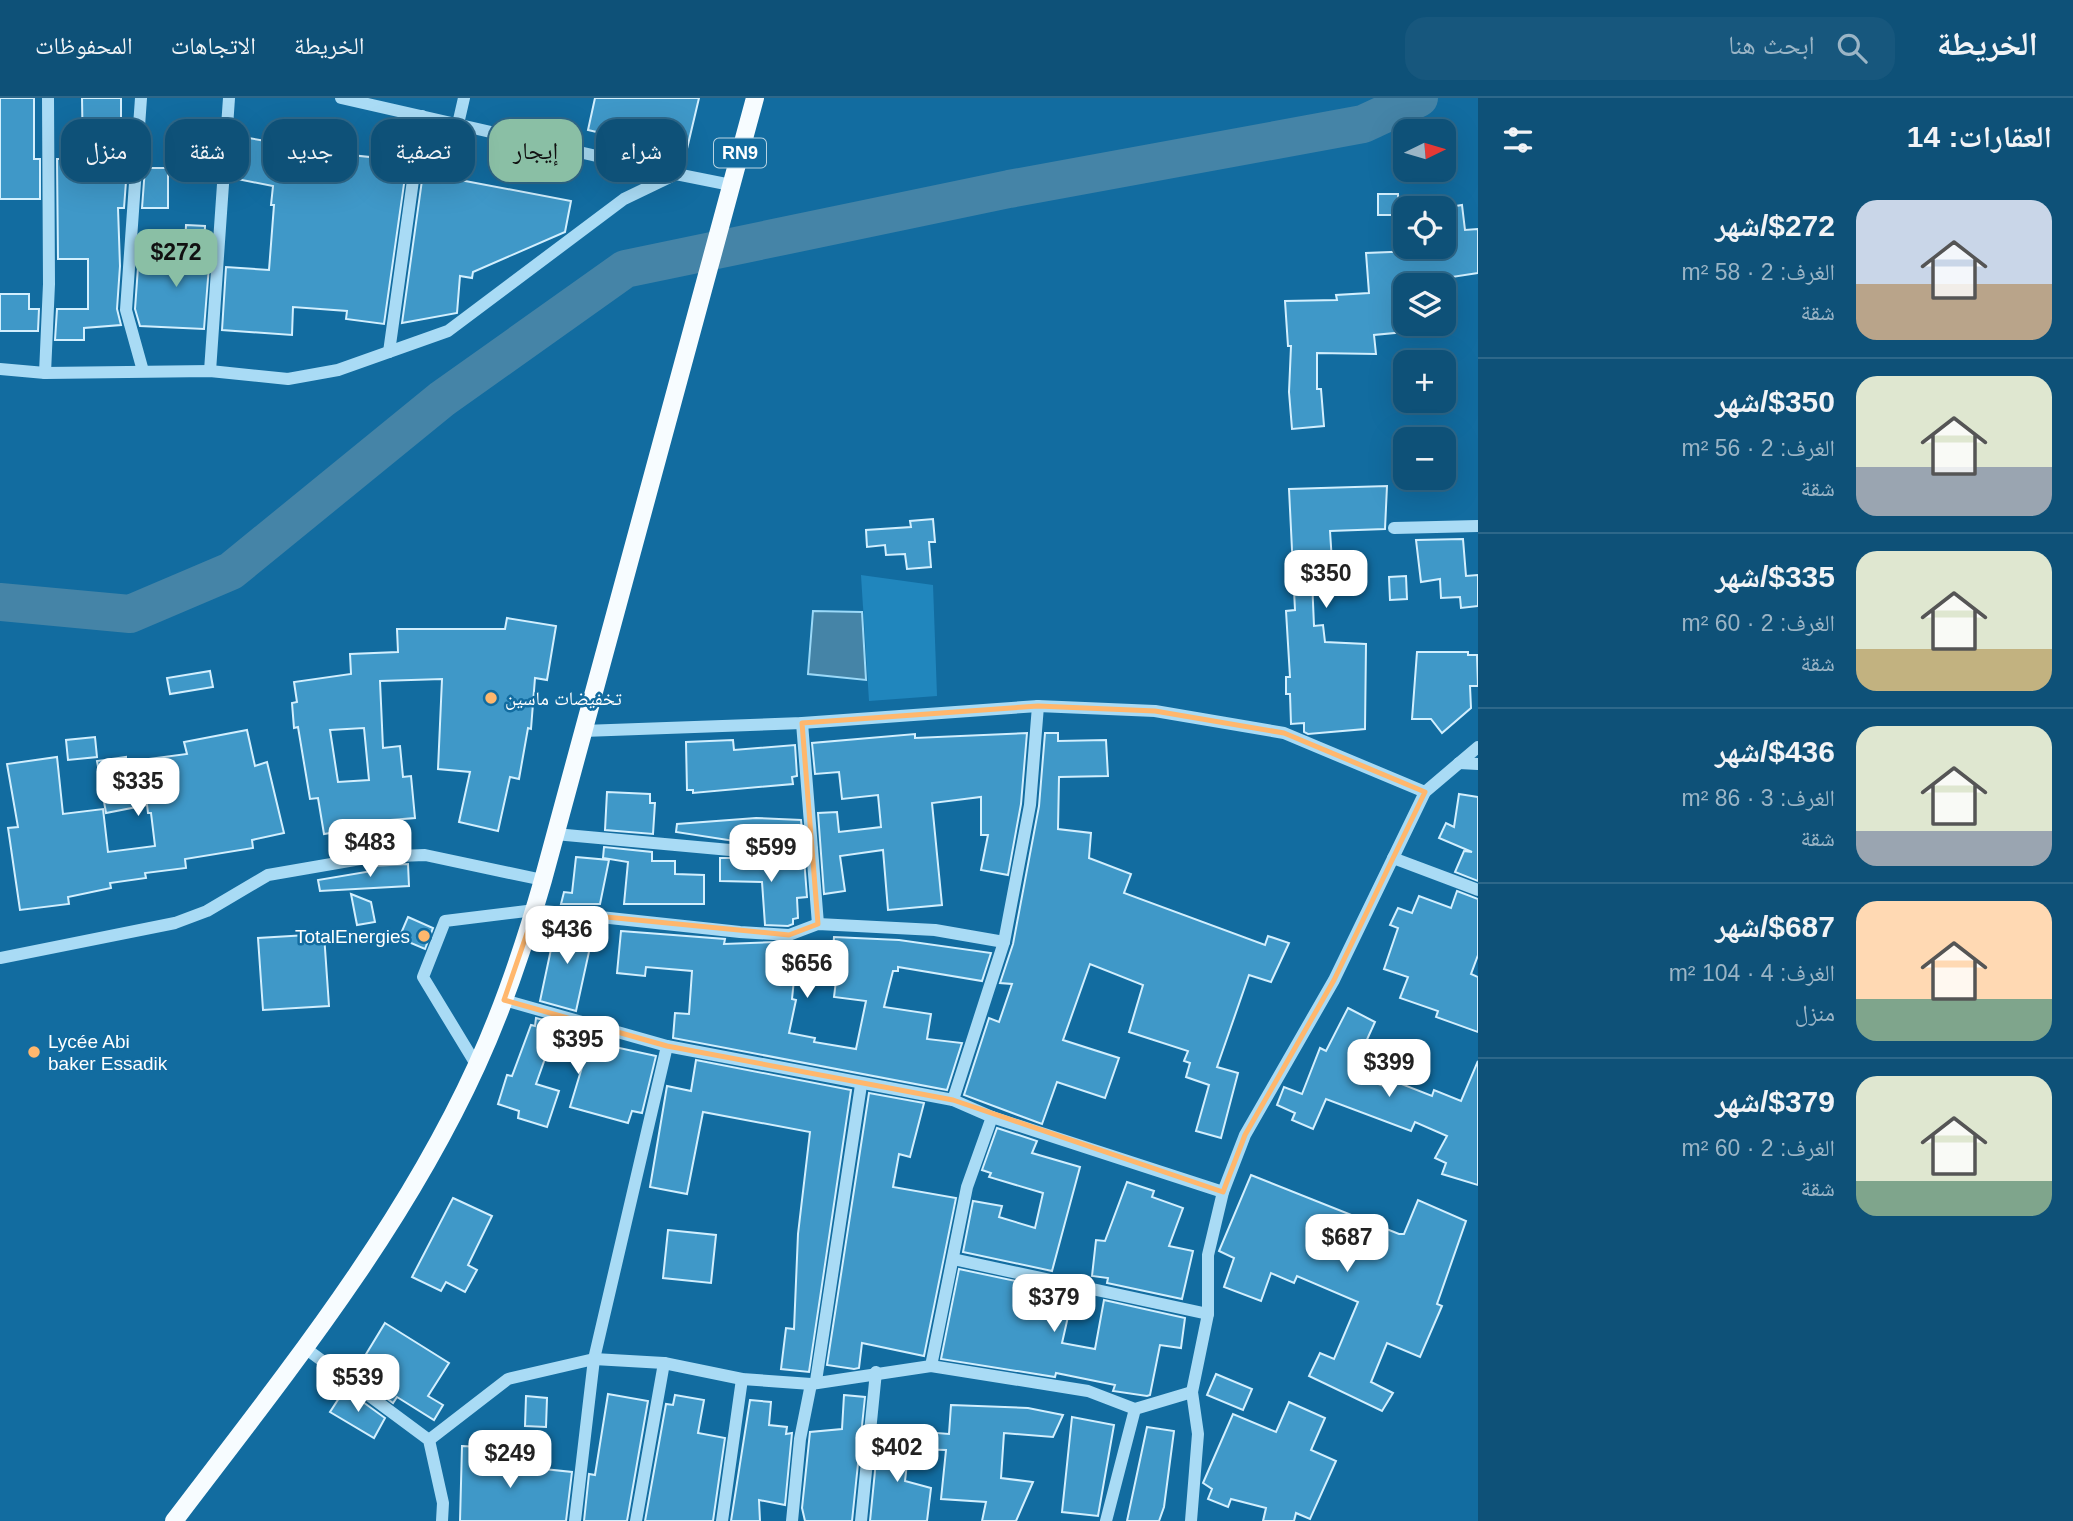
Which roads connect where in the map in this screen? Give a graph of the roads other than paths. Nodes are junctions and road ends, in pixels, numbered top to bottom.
1 (48, 98) edge
2 (141, 98) edge
3 (229, 98) edge
4 (341, 98) edge
5 (464, 98) edge
6 (755, 98) edge
7 (422, 116) junction
8 (436, 119) edge
9 (459, 119) edge
10 (475, 128) edge
11 (596, 156) edge
12 (686, 176) edge
13 (659, 182) edge
14 (731, 185) junction
15 (389, 352) junction
16 (0, 369) edge
17 (210, 371) junction
18 (144, 372) junction
19 (45, 373) junction
20 (1478, 526) edge
21 (1394, 527) dead end
22 (1038, 706) junction
23 (802, 723) junction
24 (583, 731) junction
25 (1478, 747) edge
26 (1460, 763) junction
27 (1478, 764) edge
28 (1425, 792) junction
29 (555, 834) junction
30 (812, 849) junction
31 (1393, 858) junction
32 (543, 880) junction
33 (1478, 890) edge
34 (535, 909) junction
35 (818, 924) junction
36 (1004, 942) junction
37 (0, 958) edge
38 (505, 1000) junction
39 (667, 1046) junction
40 (477, 1066) junction
41 (861, 1085) junction
42 (953, 1100) junction
43 (992, 1117) junction
44 (1223, 1192) junction
45 (953, 1259) junction
46 (1208, 1314) junction
47 (305, 1348) junction
48 (594, 1359) junction
49 (664, 1363) junction
50 (931, 1366) junction
51 (876, 1372) junction
52 (742, 1379) junction
53 (813, 1383) junction
54 (1192, 1392) junction
55 (1135, 1409) junction
56 (429, 1440) junction
57 (174, 1521) edge
58 (442, 1521) edge
59 (575, 1521) edge
60 (636, 1521) edge
61 (722, 1521) edge
62 (792, 1521) edge
63 (861, 1521) edge
64 (1106, 1521) edge
65 (1191, 1521) edge

1 - 19 street
2 - 18 street
3 - 17 street
4 - 7 street
5 - 9 street
6 - 14 main road, RN9
7 - 8 street
7 - 15 street
10 - 11 street
12 - 14 street
13 - 15 street
14 - 24 main road, RN9
15 - 17 street
16 - 19 street
17 - 18 street
18 - 19 street
20 - 21 street
22 - 23 street
22 - 28 street
22 - 36 street
23 - 24 street
23 - 30 street
24 - 29 main road, RN9
25 - 26 street
26 - 27 street
26 - 28 street
28 - 31 street
29 - 30 street
29 - 32 main road, RN9
30 - 35 street
31 - 33 street
31 - 44 street
32 - 34 main road, RN9
32 - 37 street
34 - 35 street
34 - 38 main road, RN9
34 - 40 street
35 - 36 street
36 - 42 street
38 - 39 street
38 - 40 main road, RN9
39 - 41 street
39 - 48 street
40 - 47 main road, RN9
41 - 42 street
41 - 53 street
42 - 43 street
43 - 44 street
43 - 45 street
44 - 46 street
45 - 46 street
45 - 50 street
46 - 54 street
47 - 56 street
47 - 57 main road, RN9
48 - 49 street
48 - 56 street
48 - 59 street
49 - 52 street
49 - 60 street
50 - 51 street
50 - 55 street
51 - 53 street
51 - 63 street
52 - 53 street
52 - 61 street
53 - 62 street
54 - 55 street
54 - 65 street
55 - 64 street
56 - 58 street

